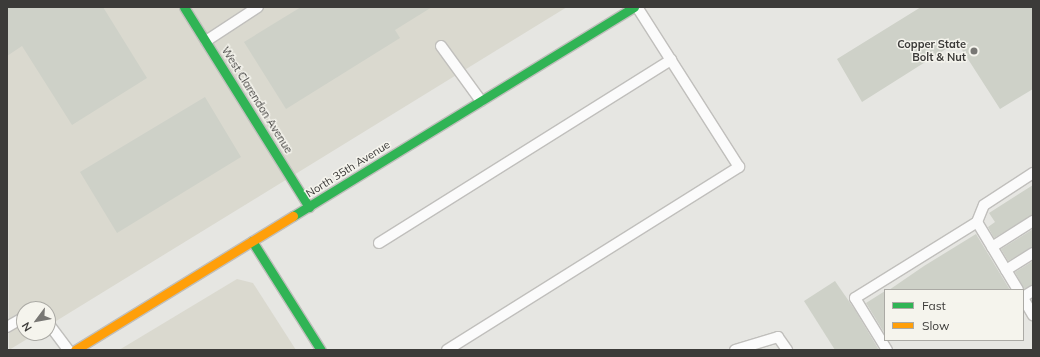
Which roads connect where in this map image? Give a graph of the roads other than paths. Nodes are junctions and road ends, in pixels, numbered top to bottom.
1 (184, 7) edge
2 (258, 7) edge
3 (634, 7) edge
4 (637, 7) edge
5 (206, 40) junction
6 (441, 46) dead end
7 (671, 60) junction
8 (481, 101) junction
9 (1033, 173) edge
10 (309, 207) junction
11 (1033, 221) edge
12 (977, 222) junction
13 (252, 241) junction
14 (379, 243) dead end
15 (992, 247) junction
16 (1033, 253) edge
17 (1006, 270) junction
18 (1017, 289) edge
19 (1033, 291) edge
20 (1024, 297) edge
21 (1024, 300) edge
22 (1033, 315) edge
23 (16, 322) edge
24 (7, 327) edge
25 (56, 334) edge
26 (68, 350) edge
27 (75, 350) edge
28 (321, 350) edge
29 (447, 350) edge
30 (735, 350) edge
31 (787, 350) edge
32 (887, 350) edge

1 - 5 main road, West Clarendon Avenue
2 - 5 lane
3 - 8 main road, North 35th Avenue
4 - 7 lane
5 - 10 main road, West Clarendon Avenue
6 - 8 lane
7 - 14 lane
7 - 29 lane
8 - 10 main road, North 35th Avenue
9 - 12 lane
10 - 13 main road, North 35th Avenue
11 - 15 lane
12 - 15 lane
12 - 32 lane
13 - 27 main road, North 35th Avenue
13 - 28 main road
15 - 17 lane
16 - 17 lane
17 - 18 lane
19 - 20 lane
21 - 22 lane
23 - 24 lane
25 - 26 lane
30 - 31 lane

